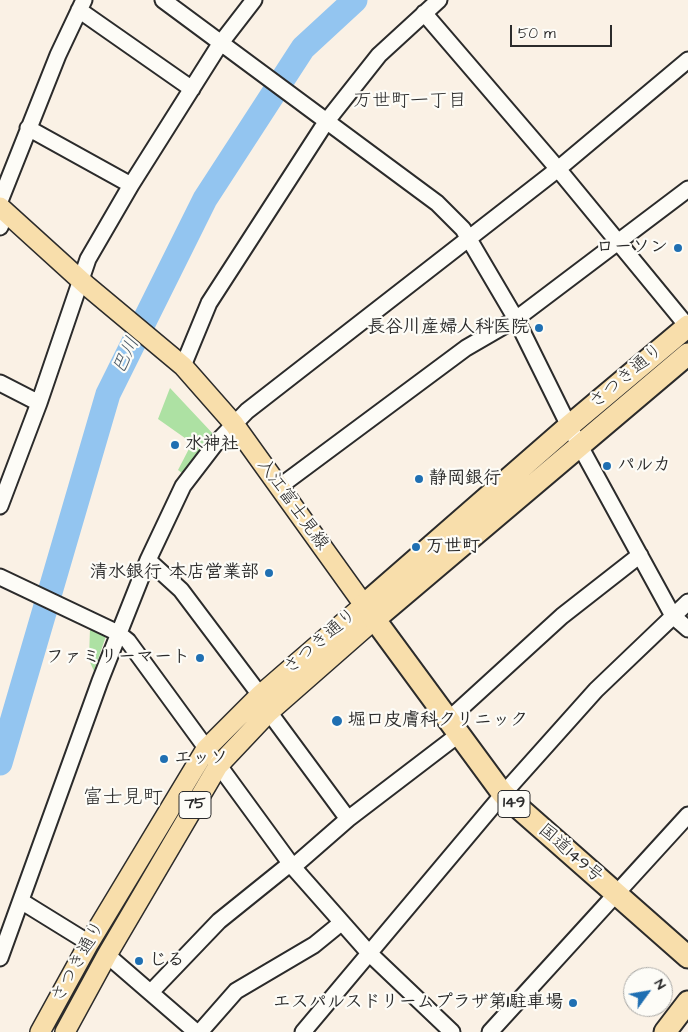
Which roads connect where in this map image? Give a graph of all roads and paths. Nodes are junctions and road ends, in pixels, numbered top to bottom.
1 (163, 0) edge
2 (254, 0) edge
3 (439, 0) edge
4 (82, 5) edge
5 (424, 13) junction
6 (223, 46) junction
7 (688, 60) edge
8 (192, 89) junction
9 (323, 120) junction
10 (28, 128) junction
11 (558, 169) junction
12 (130, 185) junction
13 (688, 189) edge
14 (1, 212) edge
15 (470, 239) junction
16 (618, 243) junction
17 (83, 282) junction
18 (516, 319) junction
19 (688, 326) edge
20 (688, 354) edge
21 (180, 363) junction
22 (0, 383) edge
23 (39, 403) junction
24 (234, 424) junction
25 (569, 426) junction
26 (580, 447) junction
27 (279, 487) junction
28 (0, 506) edge
29 (640, 555) junction
30 (148, 560) junction
31 (0, 577) edge
32 (688, 602) edge
33 (369, 612) junction
34 (673, 616) junction
35 (688, 629) edge
36 (118, 633) junction
37 (260, 694) junction
38 (269, 712) junction
39 (453, 727) junction
40 (206, 749) junction
41 (218, 766) junction
42 (503, 794) junction
43 (688, 815) edge
44 (348, 819) junction
45 (292, 865) junction
46 (616, 894) junction
47 (21, 901) junction
48 (341, 923) junction
49 (89, 942) junction
50 (369, 953) junction
51 (107, 955) junction
52 (688, 957) edge
53 (0, 958) edge
54 (151, 992) junction
55 (688, 1002) edge
56 (40, 1032) edge
57 (65, 1032) edge
58 (195, 1032) edge
59 (303, 1032) edge
60 (452, 1032) edge
61 (490, 1032) edge
62 (665, 1032) edge

1 - 6 street
2 - 6 street
3 - 5 street
4 - 8 street
4 - 10 street
5 - 9 street
5 - 11 street
6 - 8 street
6 - 9 street
7 - 11 street
8 - 12 street
9 - 15 street
9 - 21 street
10 - 12 street
10 - 14 street
11 - 15 street
11 - 16 street
12 - 17 street
13 - 16 street
14 - 17 main road, 入江富士見線
15 - 18 street
15 - 24 street
16 - 18 street
16 - 19 street
17 - 21 main road, 入江富士見線
17 - 23 street
18 - 25 street
18 - 27 street
19 - 25 highway, さつき通り
20 - 26 highway, さつき通り
21 - 24 main road, 入江富士見線
22 - 23 street
23 - 28 street
24 - 27 main road, 入江富士見線
24 - 30 street
25 - 26 street
25 - 33 highway, さつき通り
26 - 29 street
26 - 33 highway, さつき通り
27 - 33 main road, 入江富士見線
29 - 34 street
29 - 39 street
30 - 36 street
30 - 37 street
31 - 36 street
32 - 34 street
33 - 37 main road, さつき通り / 75
33 - 38 main road, さつき通り / 75
33 - 39 highway, 国道149号 / 149
34 - 35 street
34 - 42 street
36 - 40 street
36 - 47 street
37 - 40 main road, さつき通り / 75
38 - 41 main road, さつき通り / 75
38 - 44 street
39 - 42 highway, 国道149号 / 149
39 - 44 street
40 - 41 street
40 - 49 main road, さつき通り / 75
41 - 45 street
41 - 51 main road, さつき通り / 75
42 - 46 highway, 国道149号 / 149
42 - 50 street
43 - 46 street
44 - 45 street
45 - 48 street
45 - 54 street
46 - 52 highway, 国道149号 / 149
46 - 61 street
47 - 49 street
47 - 53 street
48 - 50 street
48 - 58 street
49 - 51 main road
49 - 56 main road, さつき通り / 75
50 - 59 street
50 - 60 street
51 - 54 street
51 - 57 main road, さつき通り / 75
54 - 58 street
55 - 62 highway

